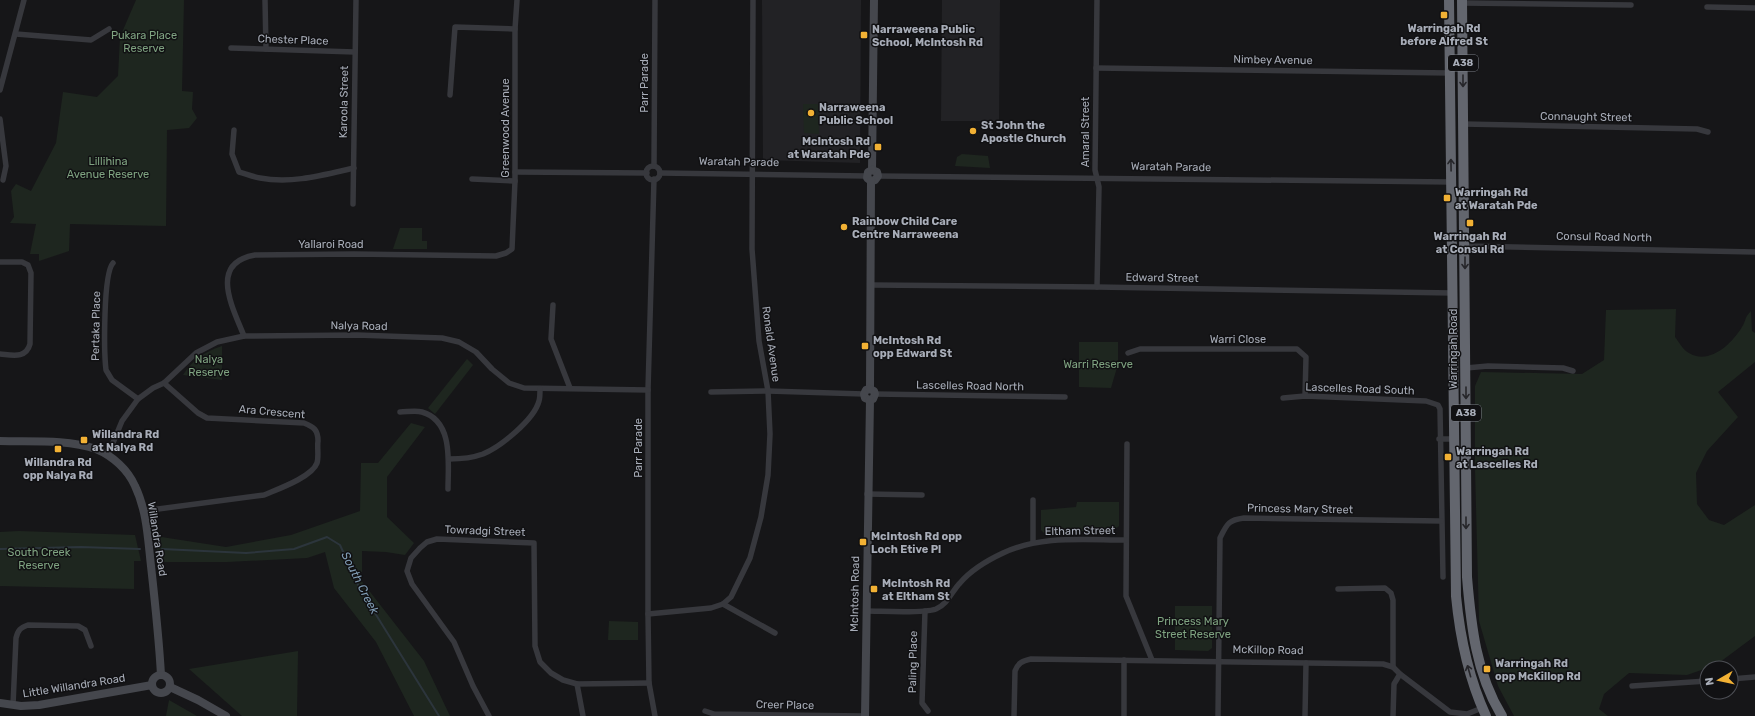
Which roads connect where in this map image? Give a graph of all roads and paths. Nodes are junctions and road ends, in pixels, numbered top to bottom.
1 (24, 0) edge
2 (265, 0) edge
3 (356, 0) edge
4 (517, 0) edge
5 (655, 0) edge
6 (753, 0) edge
7 (874, 0) edge
8 (1097, 0) edge
9 (1449, 0) edge
10 (1462, 1) edge
11 (1570, 2) edge
12 (1630, 5) dead end
13 (1707, 7) dead end
14 (1755, 8) edge
15 (108, 29) dead end
16 (515, 29) junction
17 (16, 34) junction
18 (231, 48) dead end
19 (266, 49) junction
20 (355, 52) junction
21 (1096, 68) junction
22 (1450, 73) junction
23 (0, 90) edge
24 (450, 95) dead end
25 (0, 119) edge
26 (1463, 124) junction
27 (234, 130) dead end
28 (1708, 132) dead end
29 (654, 166) junction
30 (354, 168) junction
31 (515, 172) junction
32 (660, 172) junction
33 (647, 173) junction
34 (875, 173) junction
35 (752, 174) junction
36 (1096, 178) junction
37 (472, 179) dead end
38 (654, 179) junction
39 (868, 179) junction
40 (3, 180) dead end
41 (515, 181) junction
42 (1451, 182) junction
43 (1463, 182) junction
44 (353, 204) dead end
45 (1452, 246) junction
46 (1465, 246) junction
47 (1755, 252) edge
48 (506, 253) joint
49 (0, 262) edge
50 (113, 263) dead end
51 (871, 285) junction
52 (1097, 287) junction
53 (1452, 293) junction
54 (552, 305) dead end
55 (244, 336) junction
56 (1128, 352) dead end
57 (0, 354) edge
58 (1466, 368) junction
59 (1573, 371) dead end
60 (164, 383) junction
61 (570, 388) junction
62 (540, 389) junction
63 (648, 390) junction
64 (768, 391) junction
65 (711, 392) dead end
66 (870, 394) junction
67 (1305, 396) junction
68 (1065, 397) dead end
69 (1283, 398) dead end
70 (138, 399) junction
71 (400, 412) dead end
72 (1439, 439) junction
73 (1454, 439) junction
74 (0, 441) edge
75 (1127, 444) dead end
76 (108, 455) junction
77 (448, 459) junction
78 (448, 489) dead end
79 (867, 494) junction
80 (922, 495) dead end
81 (1033, 500) dead end
82 (143, 511) junction
83 (1441, 521) junction
84 (1126, 540) junction
85 (1033, 542) junction
86 (1443, 577) dead end
87 (1338, 588) dead end
88 (723, 604) junction
89 (866, 611) junction
90 (924, 611) junction
91 (648, 614) junction
92 (775, 633) dead end
93 (91, 646) dead end
94 (1124, 660) junction
95 (1152, 660) junction
96 (1219, 661) junction
97 (1306, 663) junction
98 (1392, 667) junction
99 (1400, 674) junction
100 (161, 675) junction
101 (1755, 677) edge
102 (1739, 678) edge
103 (1699, 682) edge
104 (649, 683) junction
105 (577, 684) junction
106 (152, 685) junction
107 (1632, 686) dead end
108 (170, 687) junction
109 (1494, 701) junction
110 (0, 703) edge
111 (13, 705) junction
112 (705, 711) dead end
113 (928, 711) dead end
114 (1484, 712) edge
115 (226, 716) edge
116 (489, 716) edge
117 (583, 716) edge
118 (655, 716) edge
119 (865, 716) edge
120 (1014, 716) edge
121 (1124, 716) edge
122 (1218, 716) edge
123 (1305, 716) edge
124 (1393, 716) edge
125 (1502, 716) edge

1 - 17 street
2 - 19 street
3 - 20 street, Karoola Street
4 - 16 street, Greenwood Avenue
5 - 29 street, Parr Parade
6 - 35 street, Ronald Avenue
7 - 34 street
8 - 21 street, Amaral Street
9 - 22 highway, Warringah Road / A38
10 - 11 street
10 -> 26 highway, Warringah Road / A38
11 - 12 street
13 - 14 street
15 - 17 street
16 - 24 street
16 - 31 street, Greenwood Avenue
17 - 23 street
18 - 19 street, Chester Place
19 - 20 street, Chester Place
20 - 30 street, Karoola Street
21 - 22 street, Nimbey Avenue
21 - 36 street, Amaral Street
42 -> 22 highway, Warringah Road / A38
25 - 40 street
26 - 28 street, Connaught Street
26 - 43 highway, Warringah Road / A38
27 - 30 street
29 - 32 street
29 - 33 street
30 - 44 street, Karoola Street
31 - 33 street
31 - 41 street, Greenwood Avenue
32 - 35 street, Waratah Parade
32 - 38 street
33 - 38 street
34 - 36 street, Waratah Parade
34 - 39 street
35 - 39 street, Waratah Parade
35 - 64 street, Ronald Avenue
36 - 42 street, Waratah Parade
36 - 52 street, Amaral Street
37 - 41 street
38 - 63 street, Parr Parade
39 - 51 street, McIntosh Road
41 - 48 street, Greenwood Avenue
42 - 43 highway, Waratah Parade
42 - 45 highway, Warringah Road / A38
43 - 46 highway, Warringah Road / A38
45 - 46 highway, Consul Road North
45 - 53 highway, Warringah Road / A38
46 - 47 street, Consul Road North
46 -> 58 highway, Warringah Road / A38
48 - 55 street, Yallaroi Road
49 - 57 street
50 - 70 street, Pertaka Place
51 - 52 street, Edward Street
51 - 66 street, McIntosh Road
52 - 53 street, Edward Street
53 - 73 highway, Warringah Road / A38
54 - 61 street
55 - 60 street, Nalya Road
55 - 62 street, Nalya Road
56 - 67 street, Warri Close
58 - 59 street
58 -> 109 highway, Warringah Road / A38
60 - 70 street, Nalya Road
60 - 82 street, Ara Crescent
61 - 62 street, Nalya Road
61 - 63 street, Nalya Road
62 - 77 street
63 - 91 street, Parr Parade
64 - 65 street, Lascelles Road North
64 - 66 street, Lascelles Road North
64 - 88 street, Ronald Avenue
66 - 68 street, Lascelles Road North
66 - 79 street, McIntosh Road
67 - 69 street, Lascelles Road South
67 - 72 street, Lascelles Road South
70 - 76 street, Nalya Road
71 - 77 street
72 - 73 street
72 - 83 street
114 -> 73 highway, Warringah Road / A38
74 - 76 street, Willandra Road
75 - 84 street
76 - 82 street, Willandra Road
77 - 78 street
79 - 80 street
79 - 89 street, McIntosh Road
81 - 85 street
82 - 100 street, Willandra Road
83 - 86 street
83 - 96 street, Princess Mary Street
84 - 85 street, Eltham Street
84 - 95 street
85 - 90 street, Eltham Street
87 - 98 street
88 - 91 street
88 - 92 street
89 - 90 street, Eltham Street
89 - 119 street, McIntosh Road
90 - 113 street, Paling Place
91 - 104 street, Parr Parade
93 - 111 street
94 - 95 street, McKillop Road
94 - 120 street, McKillop Road
94 - 121 street
95 - 96 street, McKillop Road
96 - 97 street, McKillop Road
96 - 122 street
97 - 98 street, McKillop Road
97 - 123 street
98 - 99 street
99 - 114 street
99 - 124 street
100 - 106 street
100 - 108 street
101 - 102 street
103 - 107 street
104 - 105 street, Towradgi Street
104 - 118 street, Parr Parade
105 - 116 street, Towradgi Street
105 - 117 street
106 - 108 street
106 - 111 street, Little Willandra Road
108 - 115 street
109 - 114 highway
109 - 125 highway, Warringah Road / A38
110 - 111 street, Little Willandra Road
112 - 119 street, Creer Place

